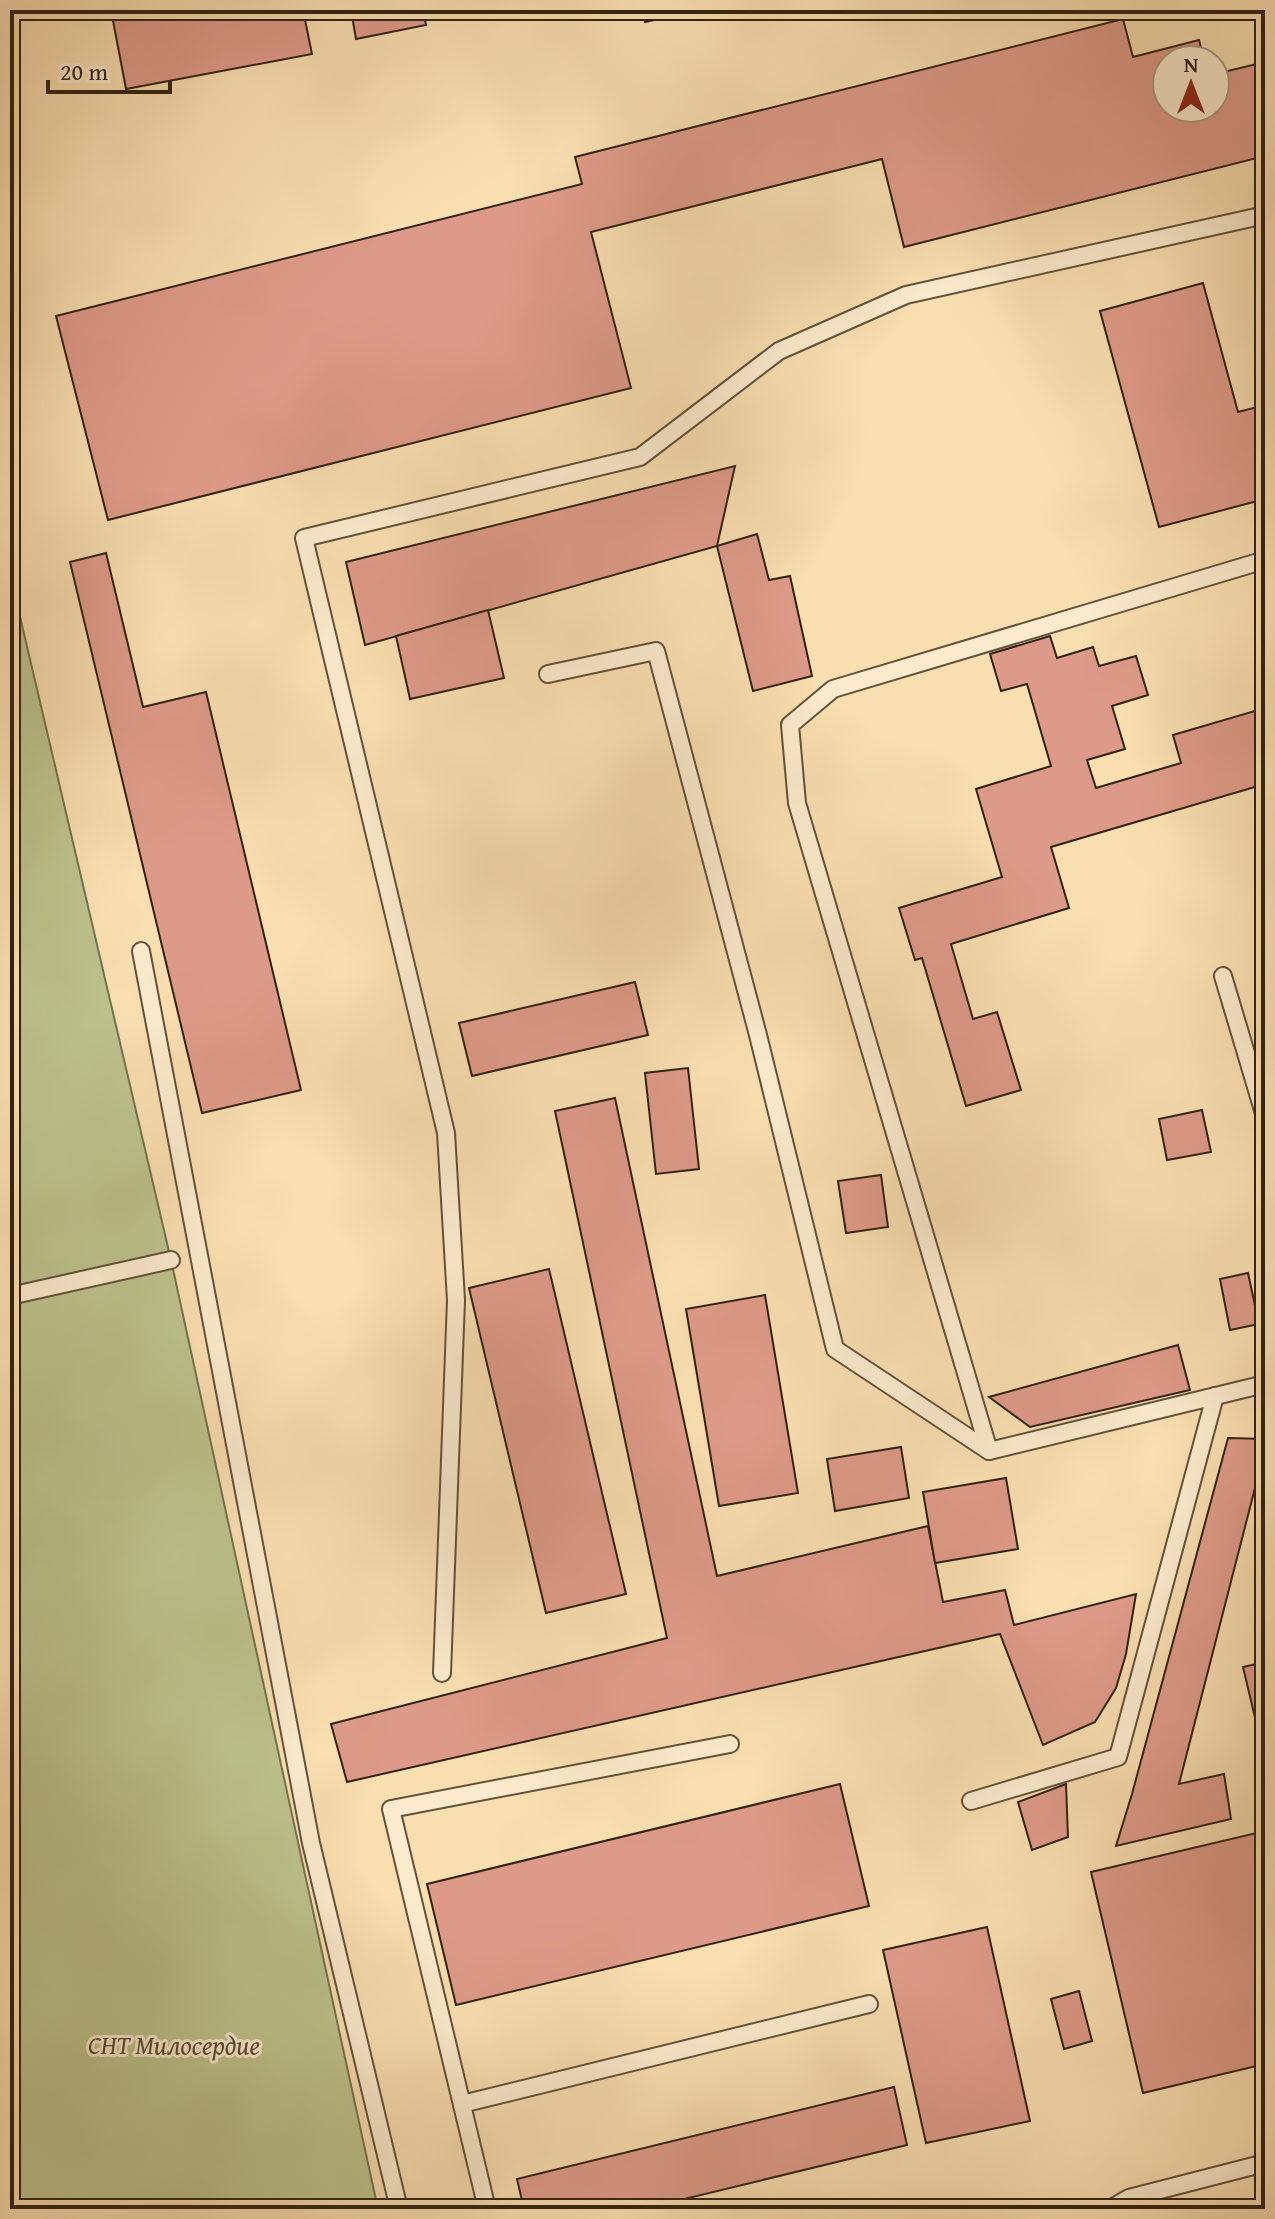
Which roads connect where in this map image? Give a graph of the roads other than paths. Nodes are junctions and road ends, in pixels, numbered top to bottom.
1 (1265, 215) edge
2 (1265, 560) edge
3 (548, 674) dead end
4 (141, 951) dead end
5 (1223, 976) dead end
6 (1265, 1117) edge
7 (171, 1260) dead end
8 (10, 1296) edge
9 (1265, 1384) edge
10 (1215, 1396) junction
11 (989, 1451) junction
12 (442, 1673) dead end
13 (730, 1744) dead end
14 (971, 1801) dead end
15 (869, 2004) dead end
16 (462, 2104) junction
17 (1265, 2163) edge
18 (399, 2209) edge
19 (487, 2209) edge
20 (1110, 2209) edge

1 - 12 lane
2 - 11 lane
3 - 11 lane
4 - 18 lane
5 - 6 lane
7 - 8 lane
9 - 10 lane
10 - 11 lane
10 - 14 lane
13 - 16 lane
15 - 16 lane
16 - 19 lane
17 - 20 lane

